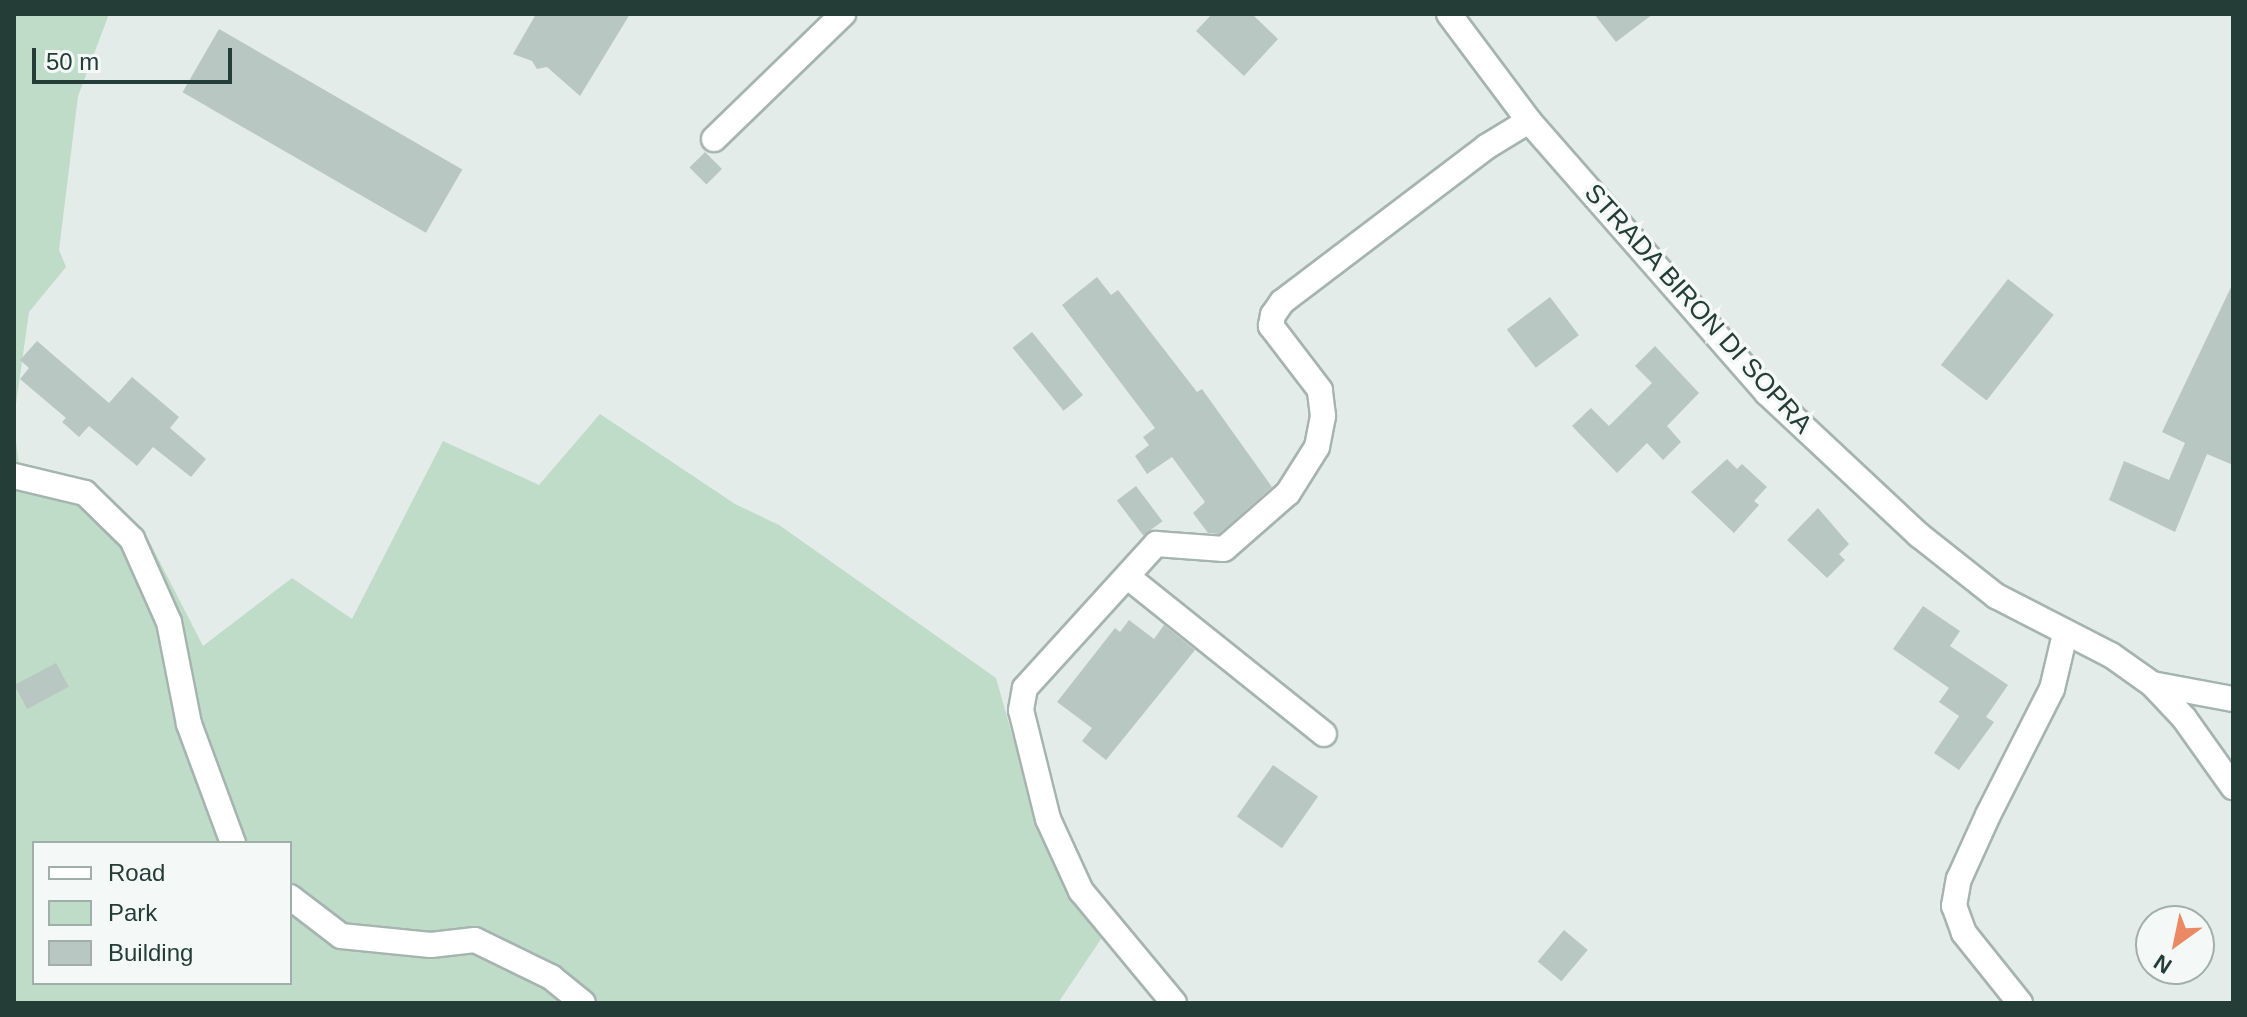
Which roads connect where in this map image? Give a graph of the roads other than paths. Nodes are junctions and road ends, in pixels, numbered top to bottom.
1 (843, 14) edge
2 (1449, 14) edge
3 (1529, 121) junction
4 (714, 139) dead end
5 (14, 476) edge
6 (1128, 577) junction
7 (2065, 634) junction
8 (2152, 684) junction
9 (2233, 699) edge
10 (1324, 734) dead end
11 (2233, 787) edge
12 (232, 841) edge
13 (292, 899) edge
14 (583, 1003) edge
15 (1174, 1003) edge
16 (2020, 1003) edge

1 - 4 street
2 - 3 street, STRADA BIRON DI SOPRA
3 - 6 street
3 - 7 street, STRADA BIRON DI SOPRA
5 - 12 street
6 - 10 street
6 - 15 street
7 - 8 street, STRADA BIRON DI SOPRA
7 - 16 street
8 - 9 street
8 - 11 street
13 - 14 street

